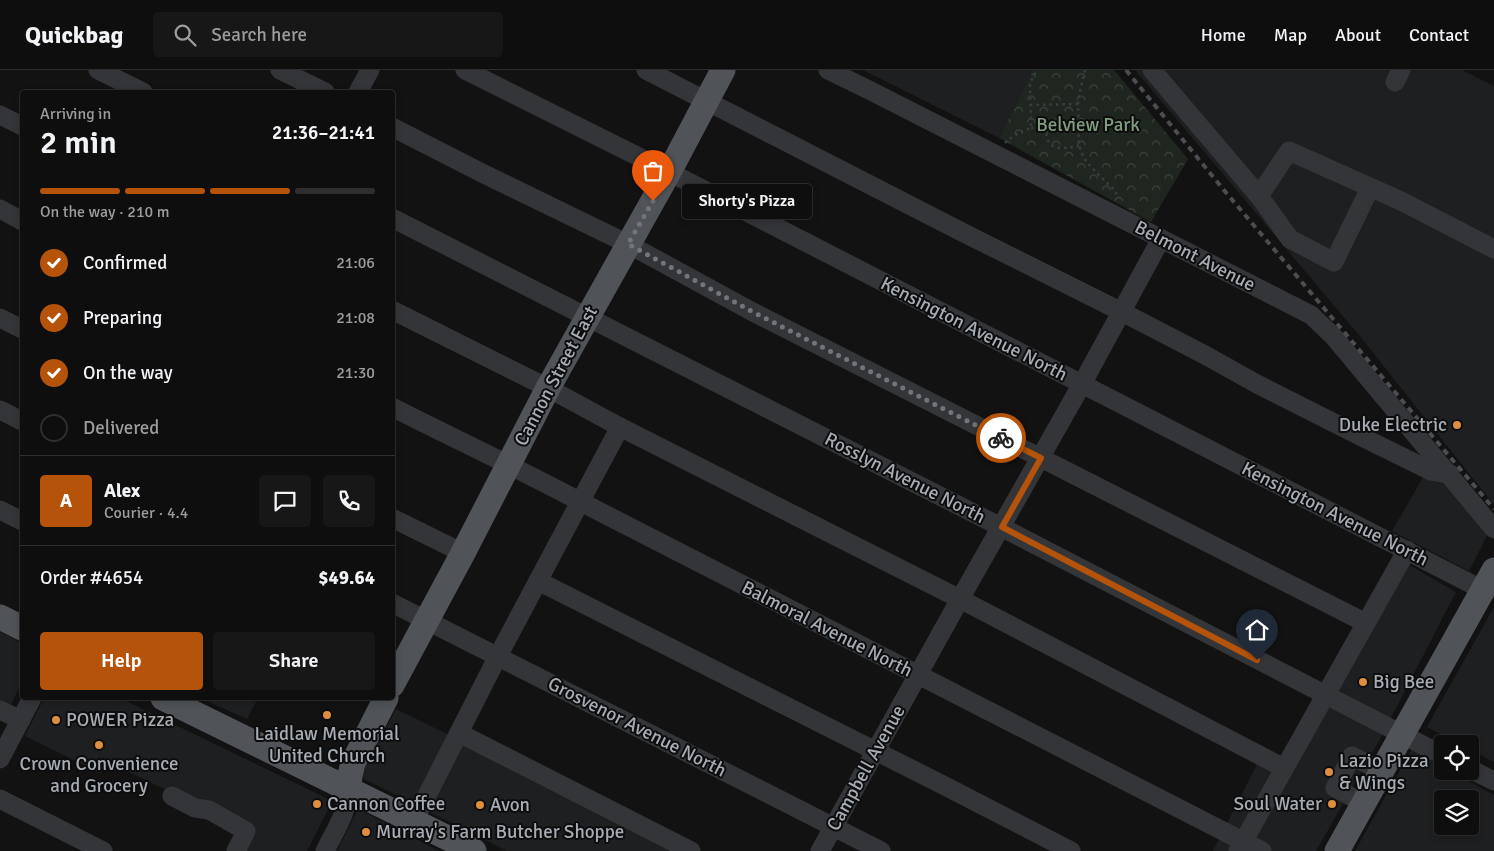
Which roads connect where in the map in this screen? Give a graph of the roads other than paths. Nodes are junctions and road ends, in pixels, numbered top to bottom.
1 (98, 70) edge
2 (280, 70) edge
3 (370, 70) edge
4 (465, 70) edge
5 (646, 70) edge
6 (723, 70) edge
7 (828, 70) edge
8 (1152, 70) edge
9 (139, 90) edge
10 (321, 90) edge
11 (359, 90) edge
12 (707, 100) junction
13 (0, 115) edge
14 (20, 125) edge
15 (395, 128) edge
16 (669, 172) junction
17 (1370, 188) junction
18 (1259, 196) junction
19 (0, 209) edge
20 (20, 220) edge
21 (395, 220) edge
22 (1161, 239) junction
23 (628, 244) junction
24 (1494, 249) edge
25 (395, 312) edge
26 (1122, 312) junction
27 (0, 318) edge
28 (587, 318) junction
29 (20, 328) edge
30 (1082, 384) junction
31 (548, 388) junction
32 (395, 408) edge
33 (0, 410) edge
34 (20, 420) edge
35 (620, 427) junction
36 (1041, 458) junction
37 (509, 464) junction
38 (1450, 474) junction
39 (581, 502) junction
40 (0, 510) edge
41 (20, 520) edge
42 (395, 520) edge
43 (1002, 527) junction
44 (1494, 529) edge
45 (1407, 550) junction
46 (463, 554) junction
47 (1488, 580) edge
48 (538, 581) junction
49 (960, 599) junction
50 (395, 605) edge
51 (0, 617) edge
52 (427, 620) junction
53 (1366, 623) junction
54 (20, 627) edge
55 (498, 656) junction
56 (918, 676) junction
57 (395, 677) edge
58 (1325, 695) junction
59 (31, 700) edge
60 (167, 700) edge
61 (383, 700) edge
62 (0, 710) edge
63 (20, 720) junction
64 (459, 733) junction
65 (1401, 735) junction
66 (875, 751) junction
67 (1434, 751) edge
68 (0, 759) edge
69 (1284, 768) junction
70 (1381, 771) junction
71 (1479, 774) edge
72 (1494, 781) edge
73 (349, 789) junction
74 (172, 796) dead end
75 (0, 800) edge
76 (1363, 804) junction
77 (414, 821) junction
78 (833, 827) junction
79 (1241, 846) edge
80 (103, 851) edge
81 (236, 851) edge
82 (325, 851) edge
83 (474, 851) edge
84 (691, 851) edge
85 (820, 851) edge
86 (881, 851) edge
87 (1071, 851) edge
88 (1262, 851) edge
89 (1337, 851) edge

1 - 9 street
2 - 10 street
3 - 11 street
4 - 16 street, Kensington Avenue North
5 - 12 street
6 - 12 main road, Cannon Street East
7 - 22 street, Belmont Avenue
8 - 18 street
12 - 16 main road, Cannon Street East
12 - 26 street
13 - 14 street
15 - 23 street
16 - 23 main road, Cannon Street East
16 - 30 street, Kensington Avenue North
17 - 18 street
17 - 18 street
17 - 24 street
19 - 20 street
21 - 28 street, Rosslyn Avenue North
22 - 26 street, Campbell Avenue
22 - 38 street, Belmont Avenue
23 - 28 main road, Cannon Street East
23 - 36 street
25 - 31 street
26 - 30 street, Campbell Avenue
26 - 38 street
27 - 29 street
28 - 31 main road, Cannon Street East
28 - 43 street, Rosslyn Avenue North
30 - 36 street, Campbell Avenue
30 - 45 street, Kensington Avenue North
31 - 35 street
31 - 37 main road, Cannon Street East
32 - 37 street, Balmoral Avenue North
33 - 34 street
35 - 39 street
35 - 49 street
36 - 43 street, Campbell Avenue
36 - 53 street
37 - 39 street, Balmoral Avenue North
37 - 46 main road, Cannon Street East
38 - 44 street, Belmont Avenue
39 - 48 street
39 - 56 street, Balmoral Avenue North
40 - 41 street
42 - 46 street
43 - 49 street, Campbell Avenue
43 - 58 street, Rosslyn Avenue North
45 - 47 street, Kensington Avenue North
45 - 53 street
46 - 52 main road, Cannon Street East
47 - 65 main road
48 - 55 street
48 - 66 street
49 - 56 street, Campbell Avenue
49 - 69 street
50 - 52 street, Grosvenor Avenue North
51 - 54 main road
52 - 55 street, Grosvenor Avenue North
52 - 57 main road, Cannon Street East
53 - 58 street
55 - 64 street
55 - 78 street, Grosvenor Avenue North
56 - 66 street, Campbell Avenue
56 - 79 street, Balmoral Avenue North
58 - 65 street, Rosslyn Avenue North
58 - 69 street
59 - 63 street
60 - 73 main road
61 - 73 main road, Cannon Street East
62 - 63 street
63 - 68 street
64 - 77 street
64 - 84 street
65 - 67 street, Rosslyn Avenue North
65 - 70 main road
66 - 78 street, Campbell Avenue
66 - 87 street
69 - 79 street
70 - 76 main road
70 - 76 street
71 - 72 street
73 - 77 main road
73 - 82 street, Cannon Street East
74 - 81 street
75 - 80 street
76 - 89 main road
77 - 83 main road
78 - 85 street, Campbell Avenue
78 - 86 street, Grosvenor Avenue North
79 - 88 street, Balmoral Avenue North

